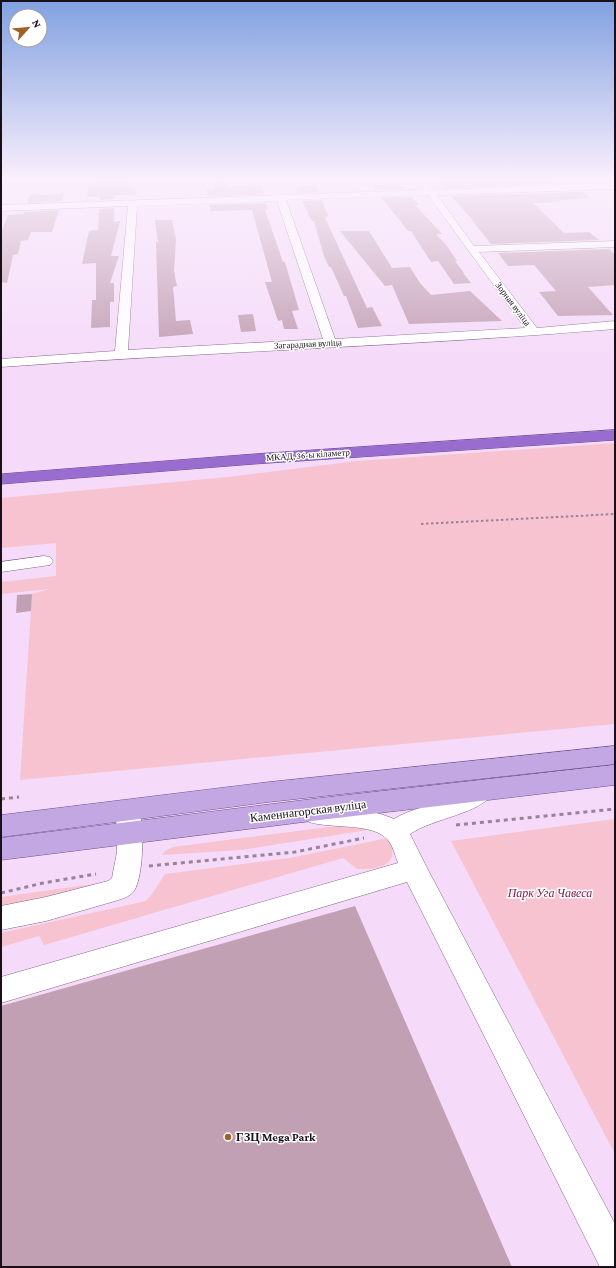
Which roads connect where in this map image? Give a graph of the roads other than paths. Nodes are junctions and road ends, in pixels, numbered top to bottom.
1 (130, 239) edge
2 (295, 239) edge
3 (464, 239) edge
4 (615, 244) edge
5 (471, 249) junction
6 (615, 325) edge
7 (532, 332) junction
8 (330, 342) junction
9 (121, 354) junction
10 (1, 363) edge
11 (615, 420) edge
12 (615, 435) edge
13 (1, 464) edge
14 (1, 479) edge
15 (44, 562) dead end
16 (1, 567) edge
17 (615, 755) edge
18 (615, 776) edge
19 (483, 790) junction
20 (290, 813) junction
21 (128, 821) junction
22 (1, 826) edge
23 (396, 831) junction
24 (1, 849) edge
25 (414, 869) junction
26 (1, 918) edge
27 (1, 990) edge
28 (615, 1260) edge

1 - 9 street
2 - 8 street
3 - 5 street, Зорная вуліца
4 - 5 street
5 - 7 street, Зорная вуліца
6 - 7 street, Загарадная вуліца
7 - 8 street, Загарадная вуліца
8 - 9 street, Загарадная вуліца
9 - 10 street, Загарадная вуліца
11 - 13 highway, МКАД, 36-ы кіламетр
12 - 14 highway, МКАД, 36-ы кіламетр
15 - 16 street
17 - 21 main road, Каменнагорская вуліца
18 - 19 main road, Каменнагорская вуліца
19 - 20 main road, Каменнагорская вуліца
19 - 23 street
20 - 21 main road, Каменнагорская вуліца
20 - 23 street
21 - 22 main road, Каменнагорская вуліца
21 - 24 main road, Каменнагорская вуліца
21 - 26 street
23 - 25 street
25 - 27 street
25 - 28 street

